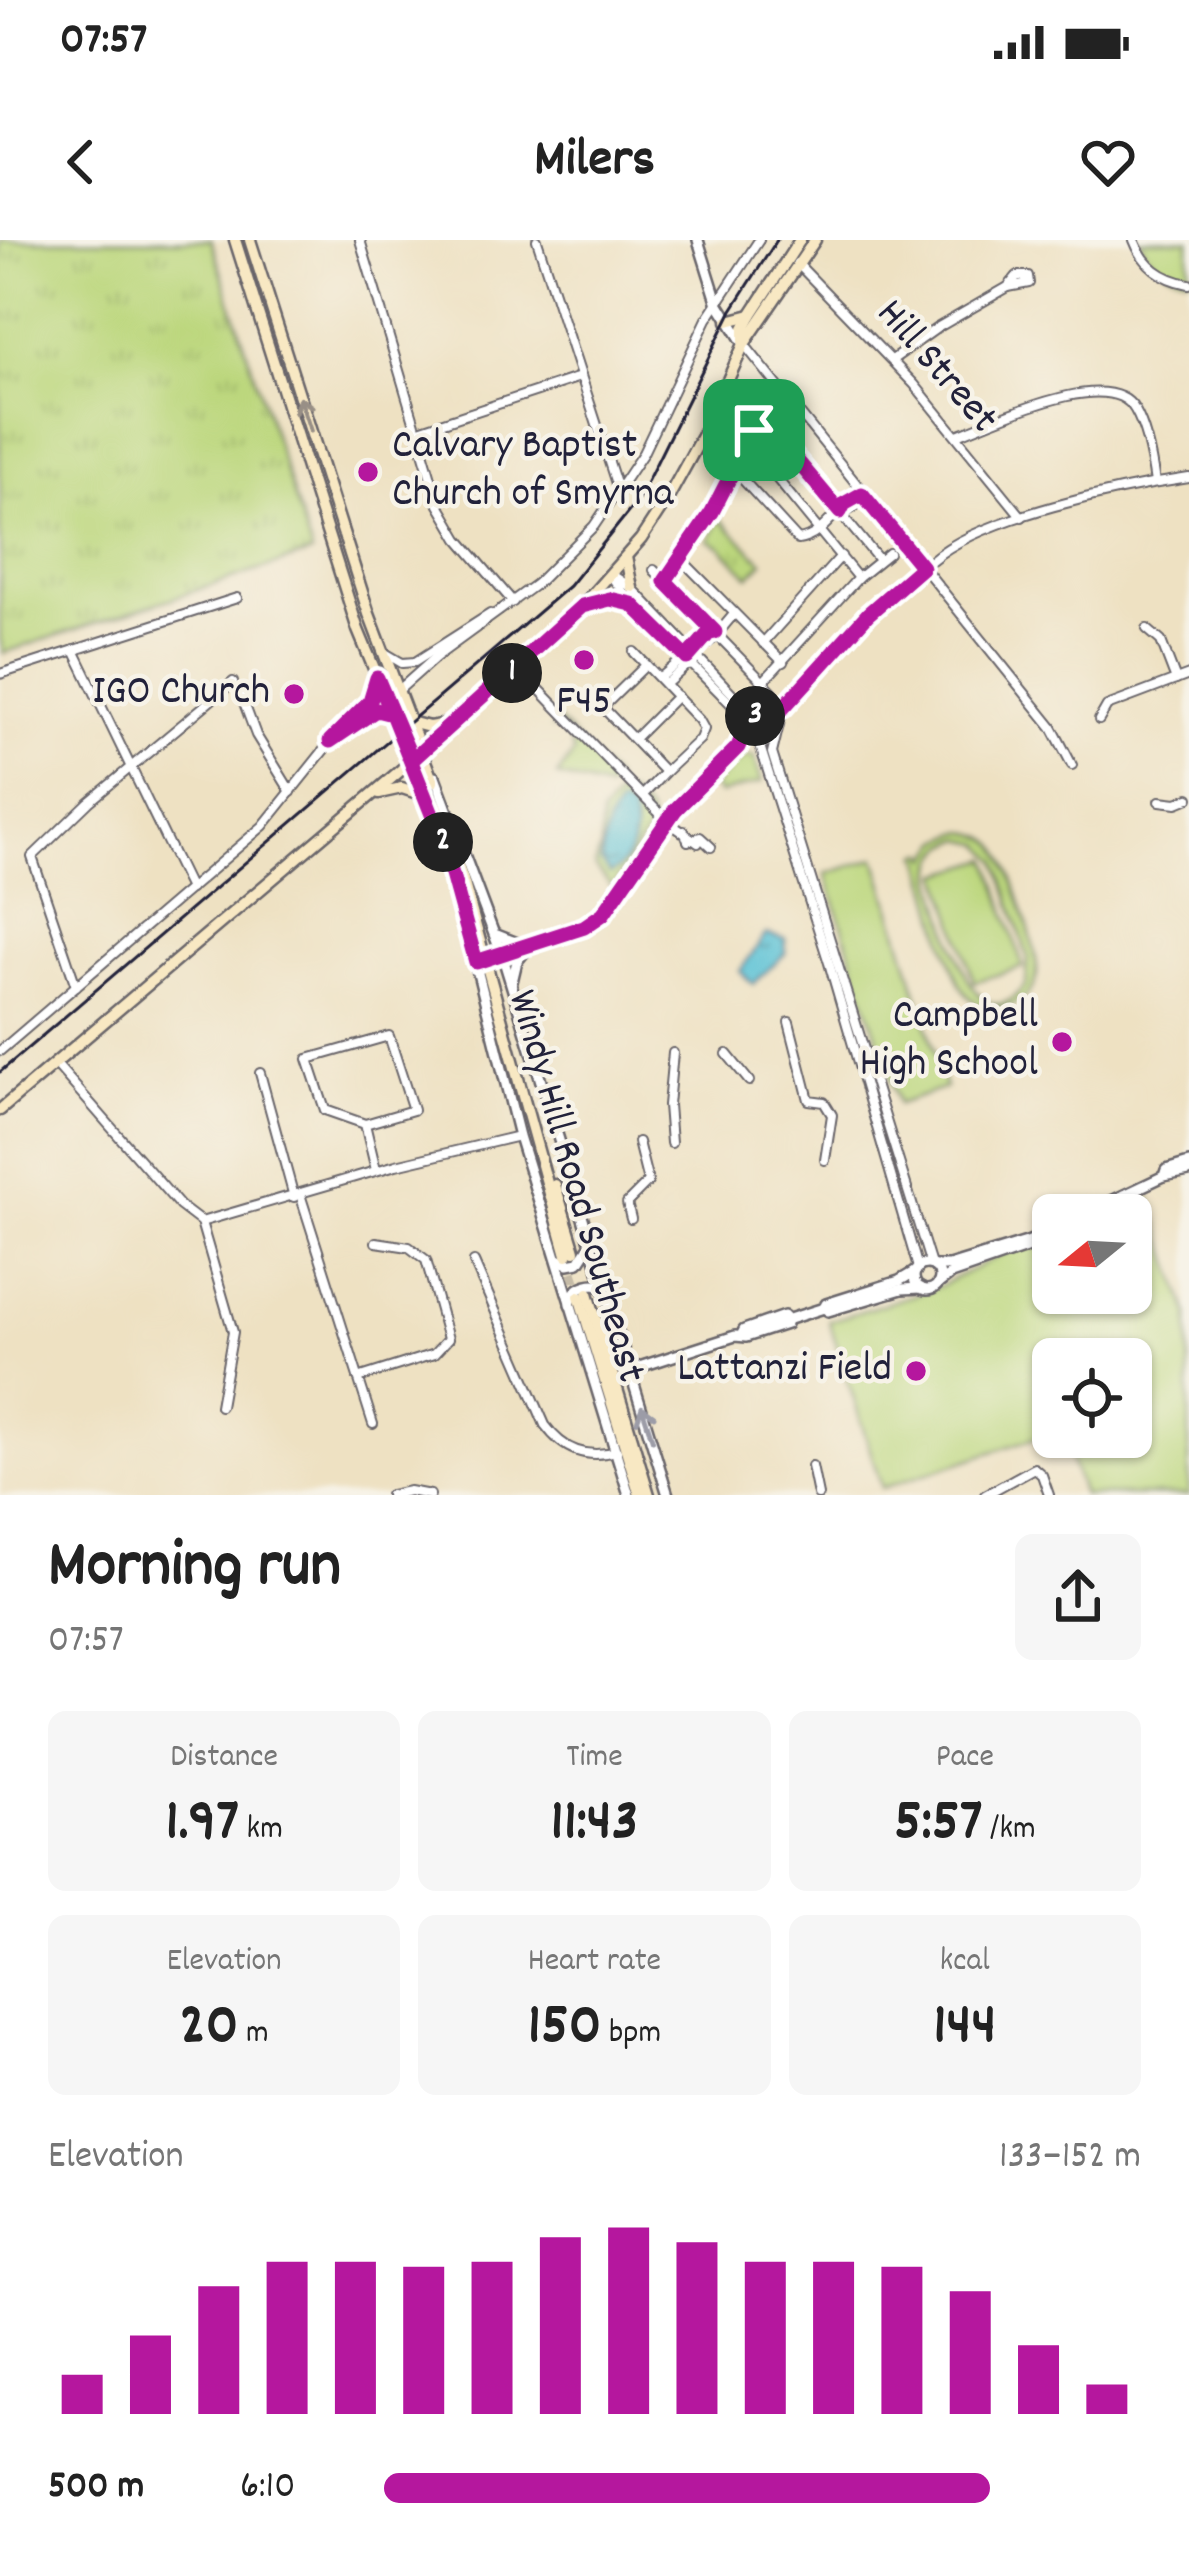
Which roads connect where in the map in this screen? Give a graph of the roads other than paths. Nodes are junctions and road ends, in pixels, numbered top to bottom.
1 (235, 240) edge
2 (250, 240) edge
3 (360, 240) edge
4 (537, 240) edge
5 (698, 240) edge
6 (759, 240) edge
7 (800, 240) edge
8 (815, 240) edge
9 (1134, 240) edge
10 (797, 263) junction
11 (1189, 284) edge
12 (1008, 286) dead end
13 (718, 301) junction
14 (751, 315) junction
15 (728, 321) junction
16 (744, 344) junction
17 (892, 360) junction
18 (580, 377) junction
19 (748, 401) dead end
20 (764, 421) junction
21 (416, 431) junction
22 (957, 435) junction
23 (745, 446) junction
24 (733, 470) junction
25 (1189, 478) edge
26 (1155, 484) junction
27 (619, 493) junction
28 (862, 494) junction
29 (840, 512) junction
30 (1022, 517) junction
31 (819, 530) junction
32 (889, 553) dead end
33 (626, 556) junction
34 (841, 556) junction
35 (682, 560) junction
36 (879, 560) junction
37 (932, 560) dead end
38 (922, 567) junction
39 (654, 570) dead end
40 (610, 574) junction
41 (858, 578) junction
42 (665, 581) junction
43 (632, 588) junction
44 (237, 598) dead end
45 (513, 602) junction
46 (632, 604) junction
47 (582, 606) junction
48 (734, 614) junction
49 (1147, 629) dead end
50 (715, 632) junction
51 (763, 643) junction
52 (74, 650) junction
53 (382, 651) junction
54 (634, 652) dead end
55 (531, 656) junction
56 (690, 656) junction
57 (782, 662) junction
58 (646, 665) junction
59 (0, 674) edge
60 (1189, 675) edge
61 (377, 678) junction
62 (1176, 680) junction
63 (663, 681) junction
64 (233, 682) dead end
65 (763, 682) junction
66 (498, 686) junction
67 (536, 686) junction
68 (398, 693) junction
69 (774, 693) dead end
70 (590, 694) dead end
71 (241, 695) dead end
72 (677, 696) junction
73 (602, 707) junction
74 (783, 708) junction
75 (392, 714) junction
76 (763, 715) junction
77 (1099, 720) dead end
78 (410, 722) junction
79 (452, 723) junction
80 (747, 729) junction
81 (774, 733) junction
82 (634, 739) junction
83 (330, 741) junction
84 (758, 743) junction
85 (734, 752) junction
86 (417, 756) junction
87 (1072, 765) dead end
88 (130, 766) junction
89 (665, 772) junction
90 (291, 792) junction
91 (643, 795) junction
92 (370, 796) junction
93 (426, 796) junction
94 (1189, 798) edge
95 (1160, 801) dead end
96 (668, 821) junction
97 (711, 847) dead end
98 (190, 889) junction
99 (493, 929) junction
100 (528, 945) junction
101 (498, 955) junction
102 (477, 962) junction
103 (76, 986) junction
104 (512, 988) junction
105 (789, 1022) dead end
106 (0, 1051) edge
107 (673, 1053) dead end
108 (727, 1054) dead end
109 (54, 1062) junction
110 (260, 1073) dead end
111 (749, 1081) dead end
112 (0, 1110) edge
113 (365, 1124) junction
114 (519, 1136) junction
115 (638, 1142) dead end
116 (671, 1142) dead end
117 (825, 1160) dead end
118 (1189, 1167) edge
119 (376, 1171) junction
120 (1126, 1194) edge
121 (297, 1196) junction
122 (631, 1219) dead end
123 (201, 1222) junction
124 (1030, 1241) joint
125 (376, 1242) dead end
126 (590, 1244) junction
127 (565, 1254) junction
128 (474, 1262) dead end
129 (932, 1265) junction
130 (917, 1269) junction
131 (938, 1284) junction
132 (921, 1288) junction
133 (606, 1291) junction
134 (579, 1298) junction
135 (824, 1308) junction
136 (630, 1370) junction
137 (358, 1378) junction
138 (220, 1406) dead end
139 (373, 1424) dead end
140 (616, 1451) junction
141 (812, 1466) dead end
142 (983, 1494) edge
143 (390, 1495) edge
144 (430, 1495) edge
145 (629, 1495) edge
146 (644, 1495) edge
147 (668, 1495) edge
148 (818, 1495) edge
149 (1048, 1495) edge

1 - 61 main road, Windy Hill Road Southeast
53 -> 2 main road, Windy Hill Road Southeast
3 - 21 street
4 - 18 street
5 - 13 street
6 - 13 street
7 - 14 main road
8 - 10 main road
9 - 11 street
10 - 16 main road
10 - 17 street, Hill Street
12 - 17 street
13 - 15 street
13 - 27 street
14 - 15 main road
14 - 16 main road
15 - 16 street
16 - 28 street
16 - 33 main road
17 - 22 street, Hill Street
18 - 21 street
18 - 27 street
19 - 20 street
20 - 23 street
20 - 29 street
21 - 45 street
22 - 26 street
22 - 30 street, Hill Street
23 - 24 street
23 - 31 street
24 - 31 street
24 - 35 street
25 - 26 street
26 - 30 street
27 - 45 street
28 - 29 street
28 - 38 street
29 - 31 street
29 - 36 street
30 - 37 street
31 - 34 street
32 - 36 street
33 - 40 main road
33 - 43 main road
34 - 41 street
34 - 51 street
35 - 42 street
35 - 48 street
36 - 41 street
38 - 74 street
38 - 87 street
39 - 42 street
40 - 43 street
40 - 46 street
40 - 47 main road
41 - 57 street
42 - 50 street
43 - 56 street
44 - 52 street
45 - 53 street
45 - 68 street
46 - 47 main road
46 - 56 street
47 - 55 main road
48 - 50 street
48 - 51 street
49 - 62 street
50 - 56 street
50 - 65 street
51 - 57 street
52 - 59 street
52 - 88 street
53 - 68 main road, Windy Hill Road Southeast
54 - 58 street
55 - 66 main road
55 - 67 street
56 - 63 street
56 - 76 street
56 - 80 street
57 - 65 street
58 - 63 street
58 - 73 street
60 - 62 street
61 - 75 main road, Windy Hill Road Southeast
61 - 83 street
62 - 77 street
63 - 72 street
64 - 88 street
65 - 69 street
66 - 67 street
66 - 79 main road
67 - 91 street
68 - 78 main road, Windy Hill Road Southeast
70 - 73 street
71 - 90 street
72 - 82 street
72 - 89 street
73 - 82 street
74 - 76 street
74 - 81 street
75 - 83 street
75 - 86 main road, Windy Hill Road Southeast
76 - 80 street
76 - 81 street
78 - 79 main road
78 - 86 main road, Windy Hill Road Southeast
79 - 86 main road
80 - 84 street
80 - 85 street
81 - 84 street
81 - 129 street
82 - 89 street
83 - 90 street
84 - 85 street
84 - 130 street
85 - 96 street
86 - 92 main road
86 - 93 street, Windy Hill Road Southeast
86 - 99 street, Windy Hill Road Southeast
86 - 127 main road, Windy Hill Road Southeast
88 - 98 street
88 - 103 street
89 - 91 street
90 - 98 street
91 - 96 street
92 - 93 main road
92 - 109 main road
93 - 102 street, Windy Hill Road Southeast
94 - 95 street
96 - 97 street
96 - 100 street
98 - 103 street
99 - 100 street
99 - 101 street, Windy Hill Road Southeast
100 - 101 street
100 - 104 street
101 - 102 street, bridge
101 - 104 street, Windy Hill Road Southeast
102 - 114 street, Windy Hill Road Southeast
103 - 106 street
104 - 126 street, Windy Hill Road Southeast
105 - 117 street
107 - 116 street
108 - 111 street
109 - 112 main road
109 - 123 street
110 - 121 street
113 - 113 street
113 - 119 street
114 - 119 street
114 - 127 street, Windy Hill Road Southeast
115 - 122 street
118 - 120 street
119 - 121 street
121 - 123 street
121 - 137 street
123 - 138 street
124 - 129 street
124 - 131 street
125 - 137 street
126 - 127 street
126 - 133 street, Windy Hill Road Southeast
127 - 134 street, Windy Hill Road Southeast
128 - 140 street
129 - 130 street
129 - 131 street
130 - 132 street
130 - 135 street
131 - 132 street
132 - 135 street
133 - 134 street
133 - 136 street, Windy Hill Road Southeast
134 - 140 street, Windy Hill Road Southeast
134 - 146 main road, Windy Hill Road Southeast
135 - 136 street
147 -> 136 street, Windy Hill Road Southeast
137 - 139 street
140 - 145 street, Windy Hill Road Southeast
141 - 148 street
142 - 149 street
143 - 144 street

